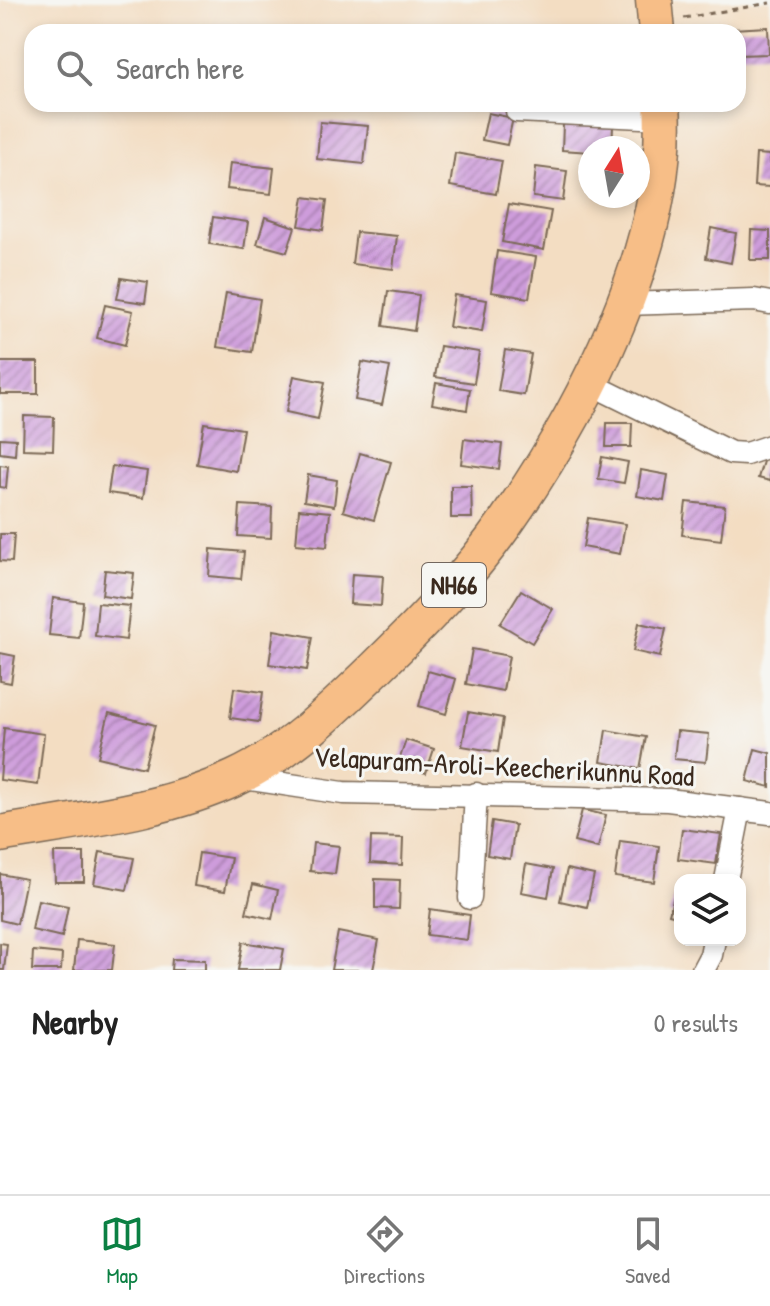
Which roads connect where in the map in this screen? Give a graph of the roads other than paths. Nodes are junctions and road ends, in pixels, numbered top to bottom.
1 (663, 112) edge
2 (770, 303) edge
3 (624, 304) junction
4 (589, 383) junction
5 (770, 446) edge
6 (236, 777) junction
7 (476, 794) junction
8 (740, 809) junction
9 (770, 813) edge
10 (0, 834) edge
11 (727, 874) edge
12 (470, 898) dead end
13 (713, 946) edge
14 (703, 970) edge

1 - 3 highway, NH66
2 - 3 street
3 - 4 highway, NH66
4 - 5 street
4 - 6 highway, NH66
6 - 7 street, Velapuram-Aroli-Keecherikunnu Road
6 - 10 highway, NH66
7 - 8 street, Velapuram-Aroli-Keecherikunnu Road
7 - 12 street
8 - 9 street, Velapuram-Aroli-Keecherikunnu Road
8 - 11 street
13 - 14 street

